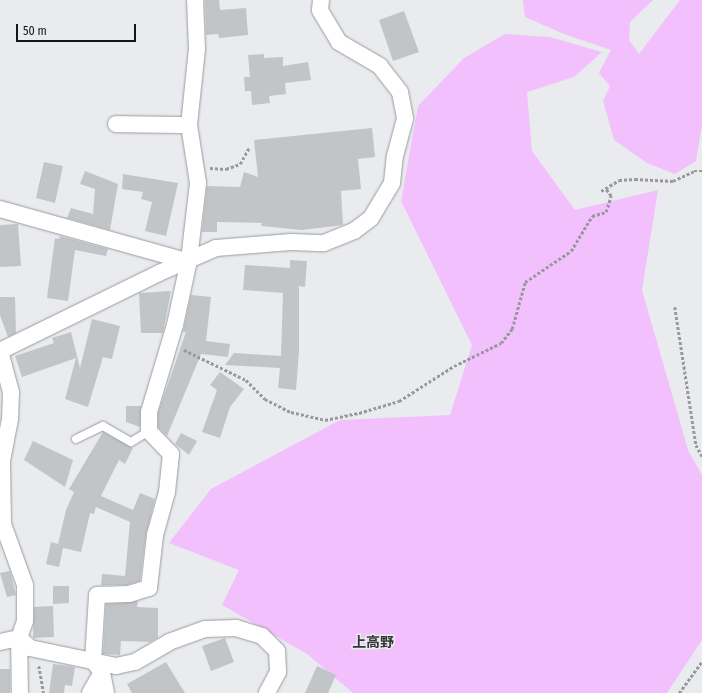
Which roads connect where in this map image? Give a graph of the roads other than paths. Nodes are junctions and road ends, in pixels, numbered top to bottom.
1 (195, 0) edge
2 (321, 0) edge
3 (116, 124) dead end
4 (189, 125) junction
5 (0, 209) edge
6 (187, 260) junction
7 (0, 351) edge
8 (149, 431) junction
9 (76, 439) dead end
10 (19, 638) junction
11 (0, 642) edge
12 (97, 666) junction
13 (20, 693) edge
14 (90, 693) edge
15 (106, 693) edge
16 (267, 693) edge

1 - 4 street
2 - 6 street
3 - 4 street
4 - 6 street
5 - 6 street
6 - 7 street
6 - 8 street
7 - 10 street
8 - 9 lane
8 - 12 street
10 - 11 street
10 - 12 street
10 - 13 street
12 - 14 street
12 - 15 street
12 - 16 street

